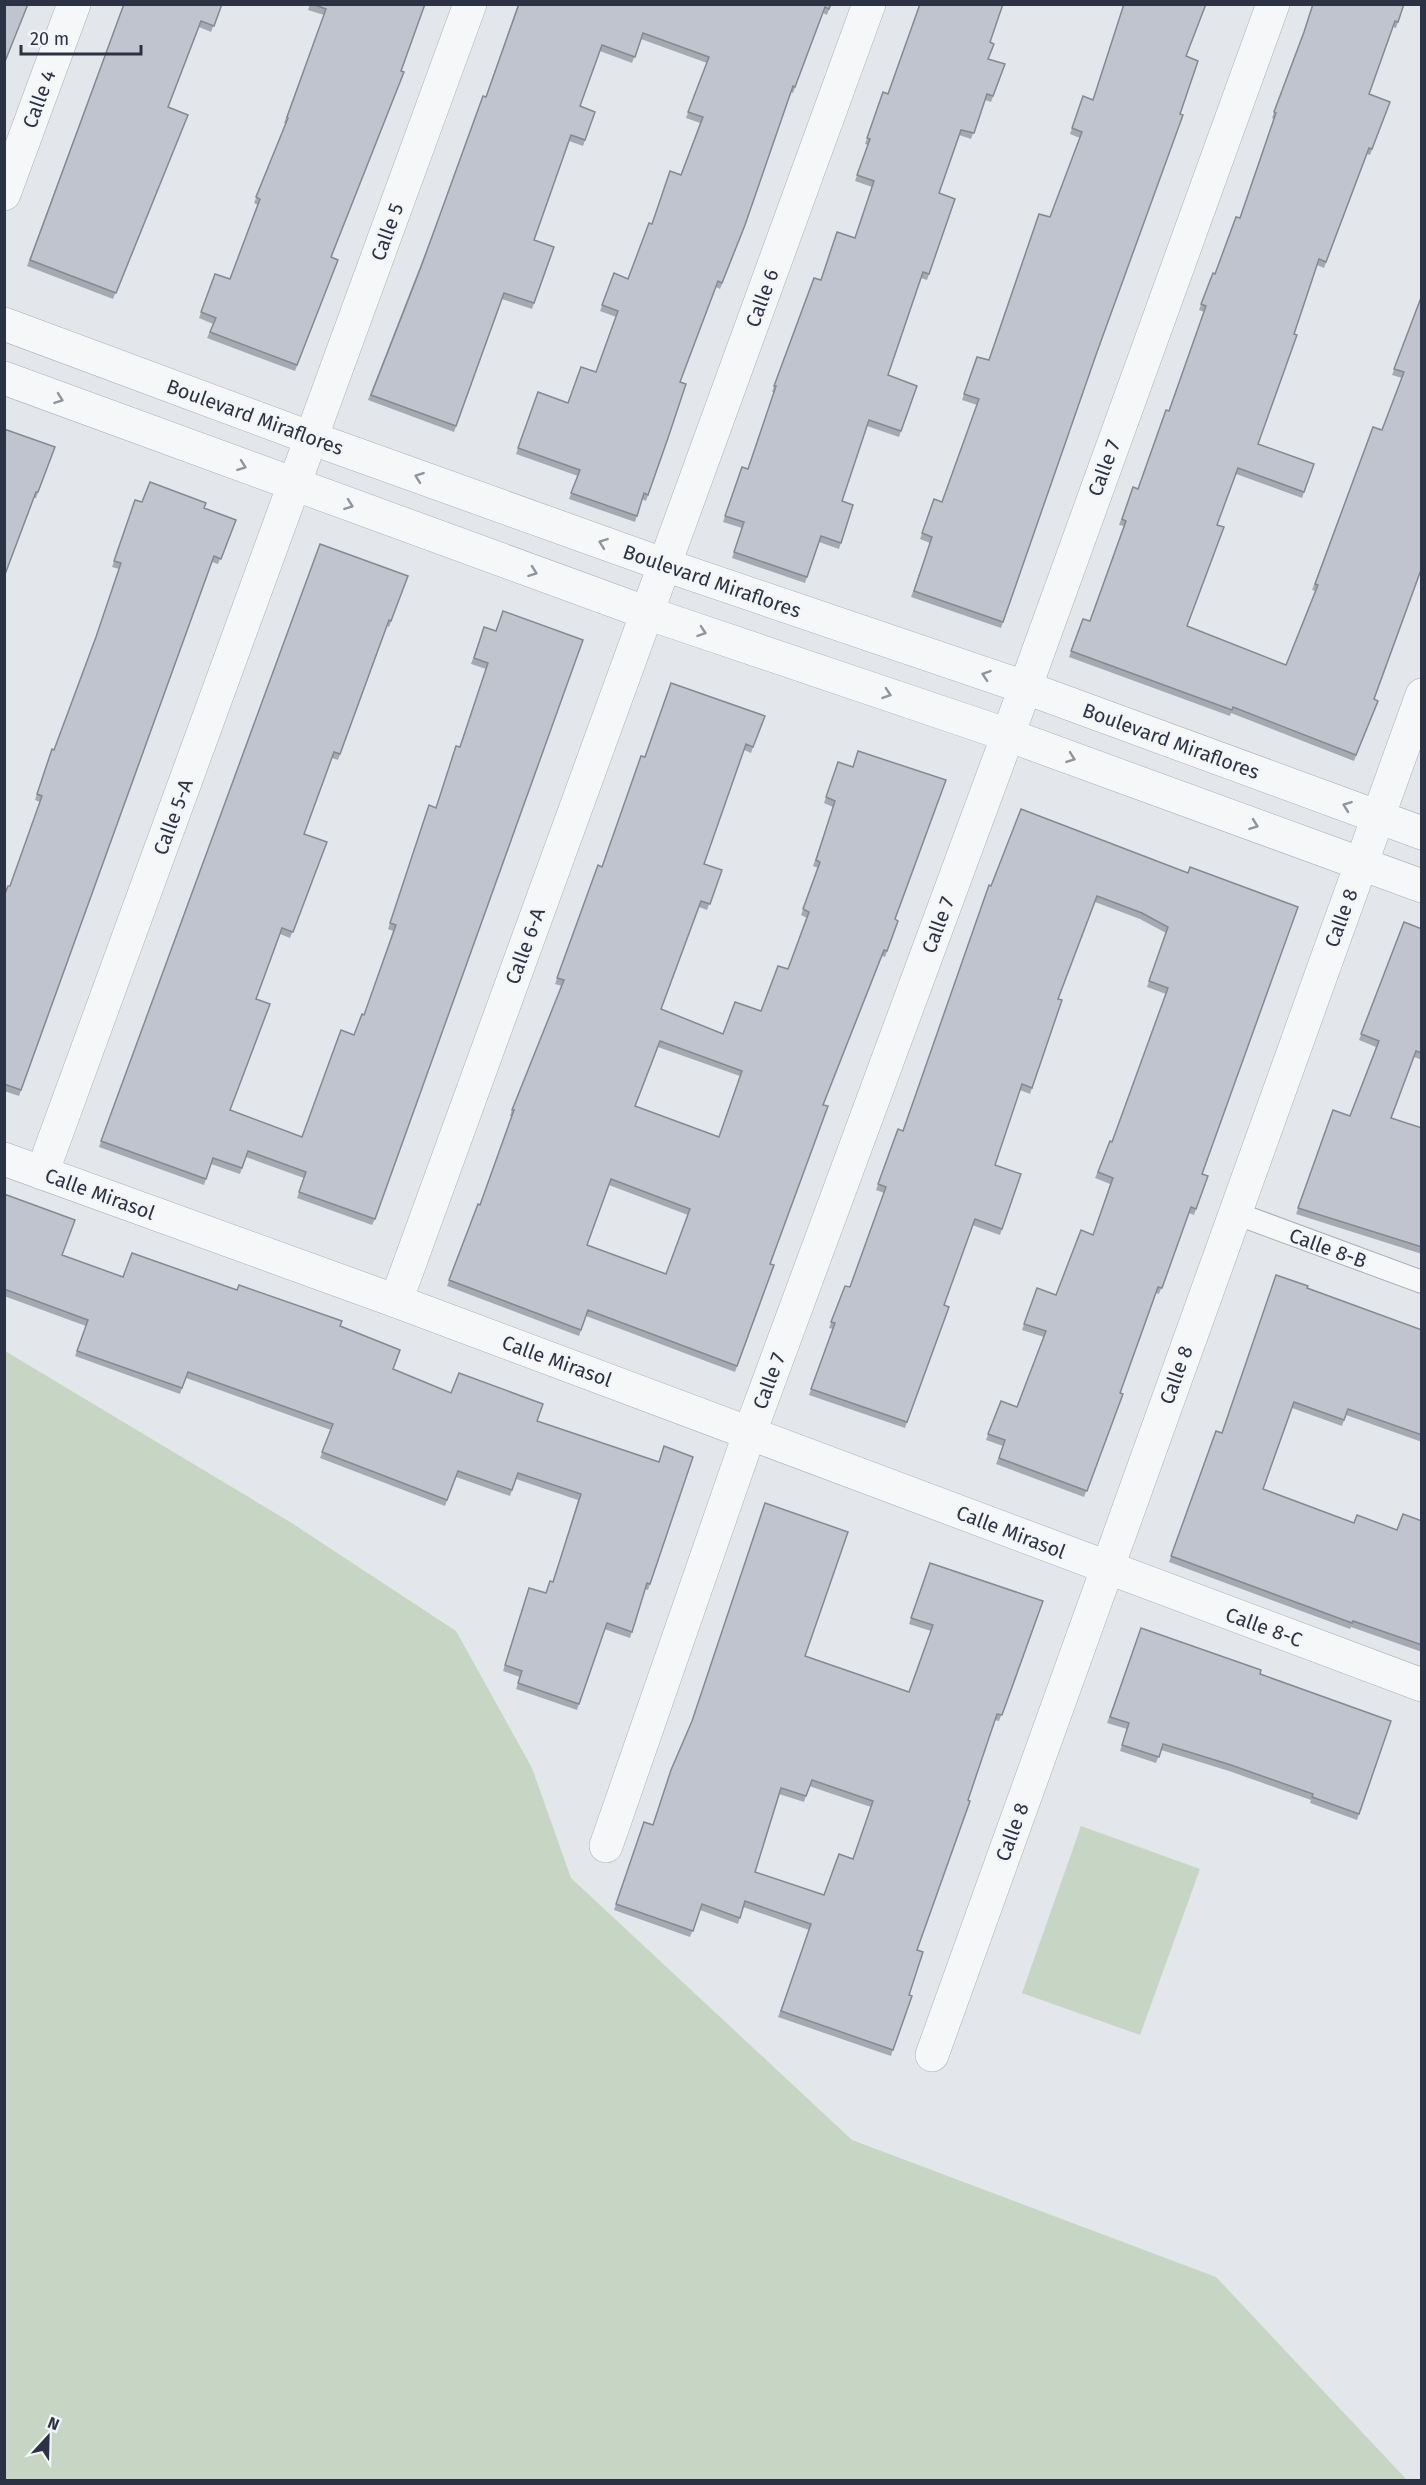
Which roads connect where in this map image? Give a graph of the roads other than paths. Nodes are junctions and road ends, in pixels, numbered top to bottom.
1 (74, 4) edge
2 (470, 4) edge
3 (869, 4) edge
4 (1273, 4) edge
5 (4, 194) edge
6 (4, 324) edge
7 (4, 378) edge
8 (303, 461) junction
9 (655, 589) junction
10 (1024, 687) junction
11 (1422, 695) edge
12 (1008, 735) junction
13 (1378, 817) junction
14 (1422, 833) edge
15 (1361, 864) junction
16 (1422, 886) edge
17 (4, 1159) edge
18 (42, 1173) junction
19 (1235, 1213) junction
20 (1422, 1282) edge
21 (396, 1301) junction
22 (750, 1432) junction
23 (1107, 1569) junction
24 (1422, 1685) edge
25 (606, 1846) dead end
26 (932, 2055) dead end

1 - 5 street, Calle 4
2 - 8 street, Calle 5
3 - 9 street, Calle 6
4 - 10 street, Calle 7
6 - 8 street, Boulevard Miraflores
7 -> 8 street, Boulevard Miraflores
8 -> 9 street, Boulevard Miraflores
9 -> 8 street, Boulevard Miraflores
8 - 18 street, Calle 5-A
10 -> 9 street, Boulevard Miraflores
9 -> 12 street, Boulevard Miraflores
9 - 21 street, Calle 6-A
10 - 12 street, Calle 7
13 -> 10 street, Boulevard Miraflores
11 - 13 street, Calle 8
12 -> 15 street, Boulevard Miraflores
12 - 22 street, Calle 7
13 - 14 street, Boulevard Miraflores
13 - 15 street, Calle 8
15 - 16 street, Boulevard Miraflores
15 - 19 street, Calle 8
17 - 18 street, Calle Mirasol
18 - 21 street, Calle Mirasol
19 - 20 lane, Calle 8-B
19 - 23 street, Calle 8
21 - 22 street, Calle Mirasol
22 - 23 street, Calle Mirasol
22 - 25 street, Calle 7
23 - 24 street, Calle 8-C
23 - 26 street, Calle 8

